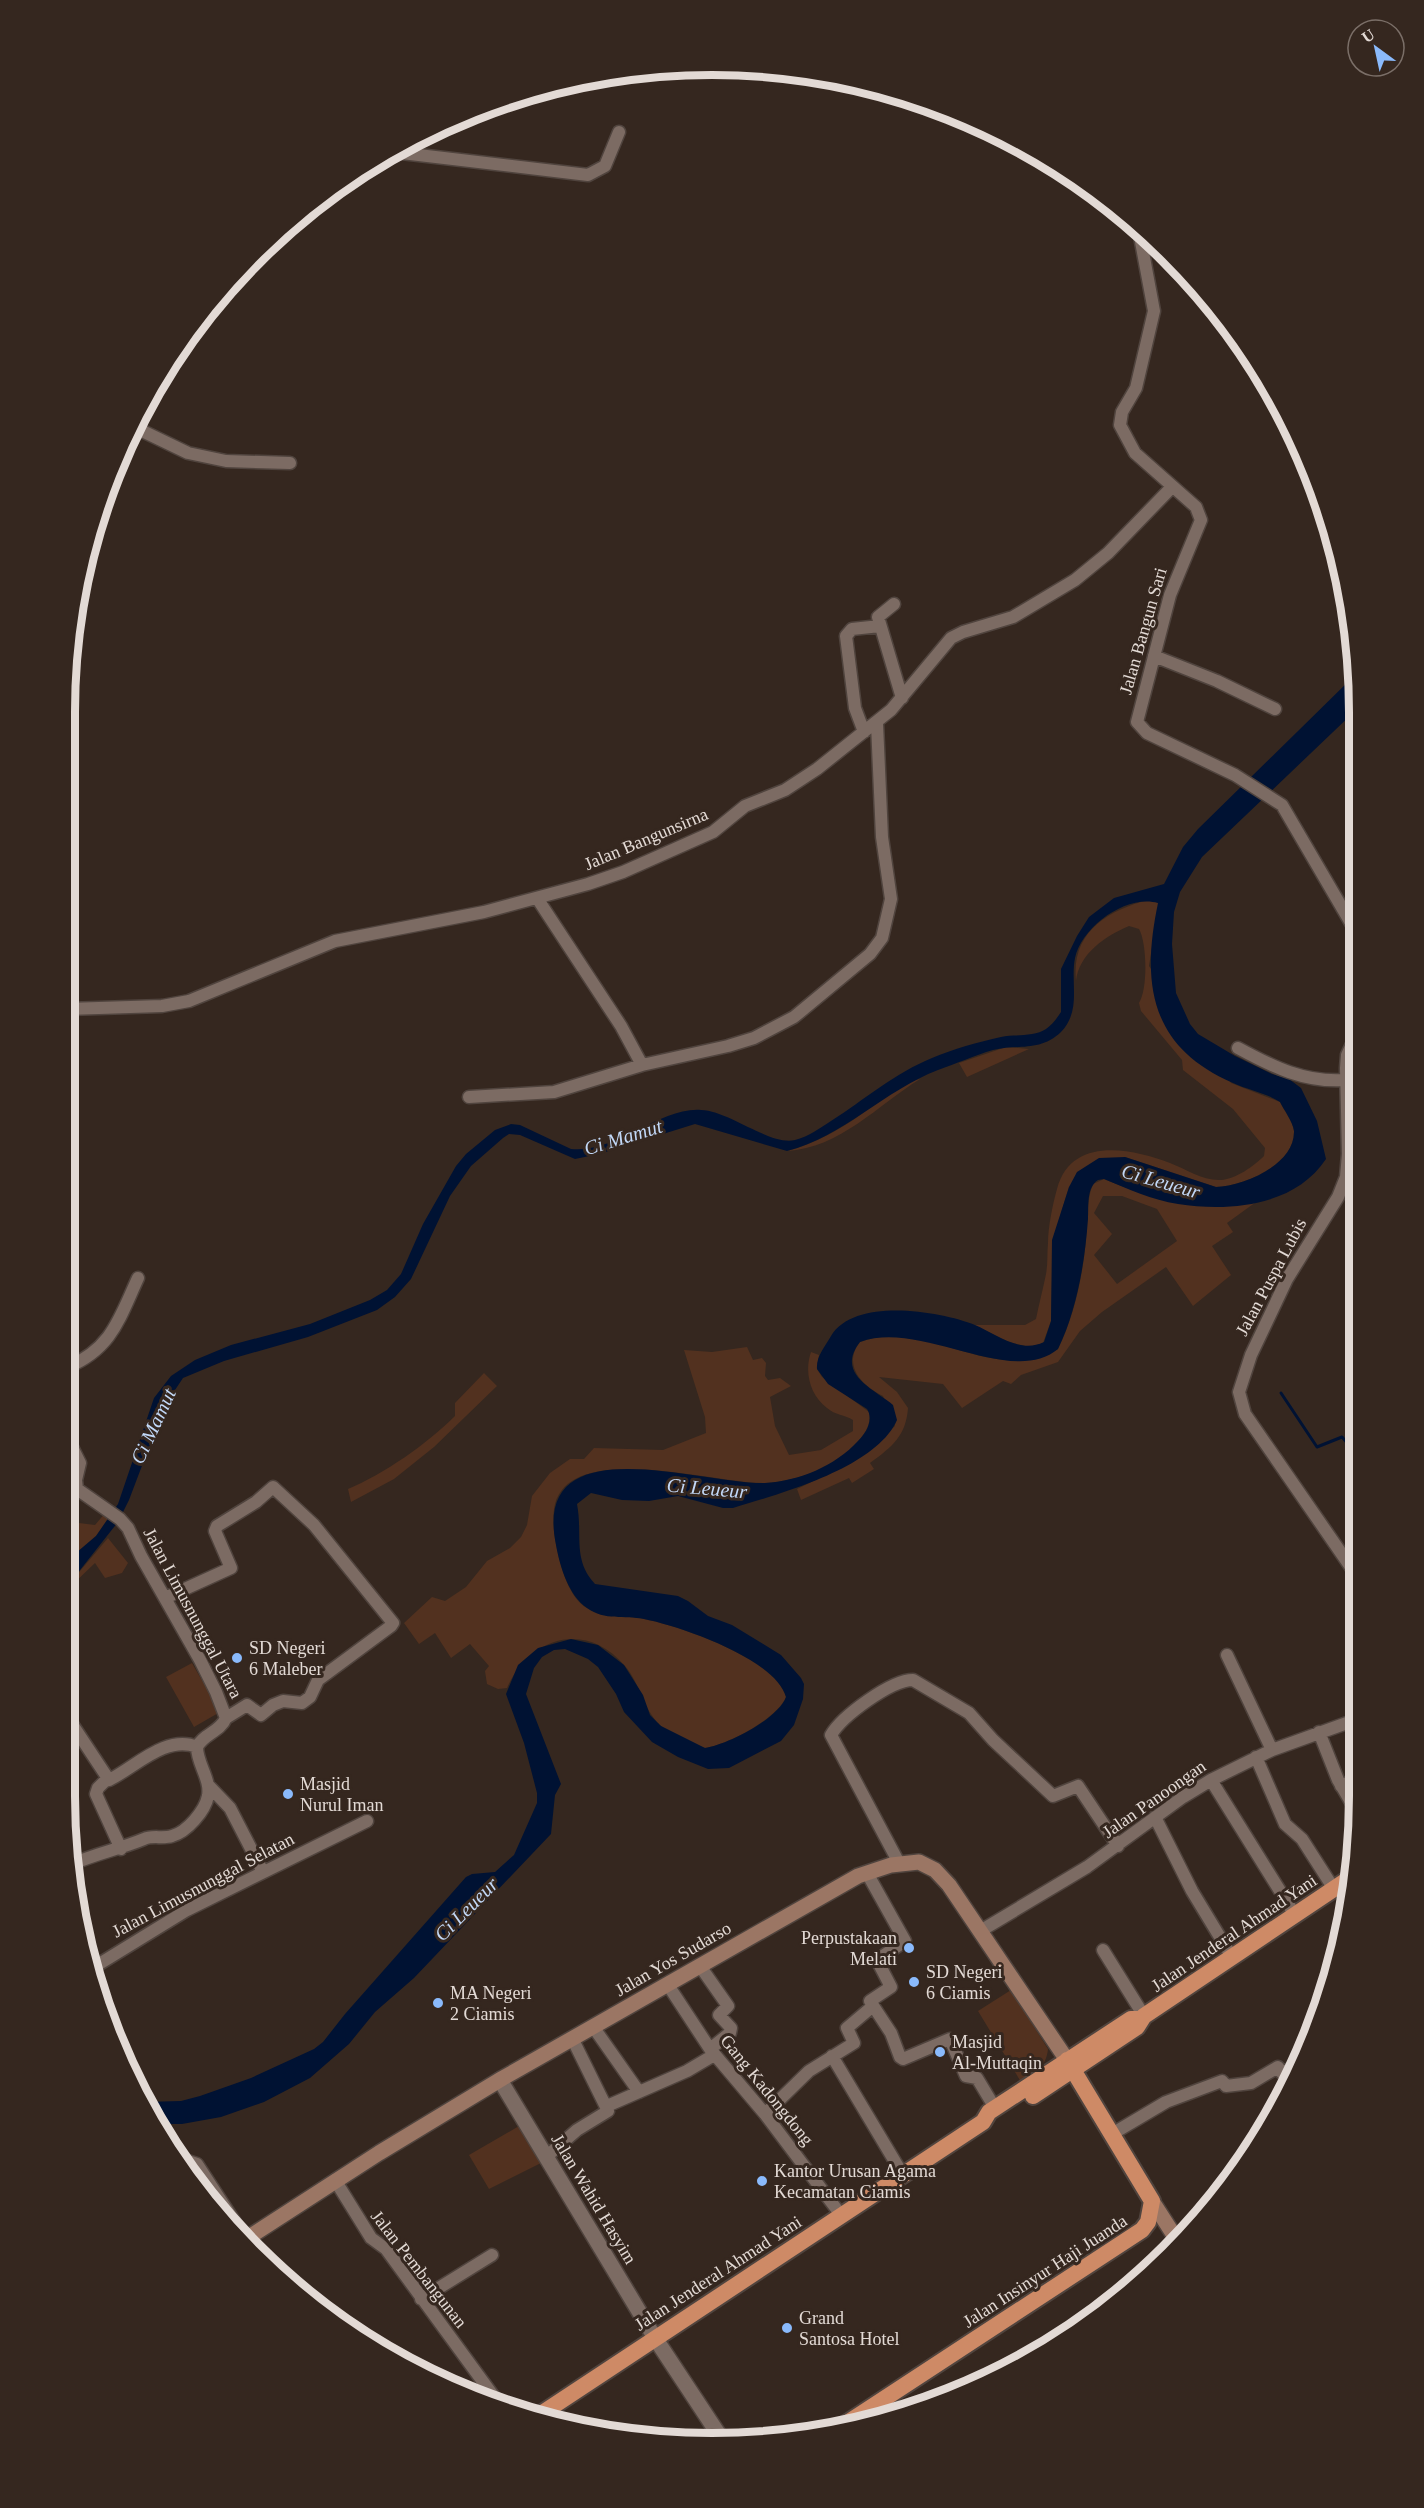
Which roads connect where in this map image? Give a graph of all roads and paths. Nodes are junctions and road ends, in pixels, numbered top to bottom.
1 (619, 132) dead end
2 (406, 154) edge
3 (1141, 242) edge
4 (141, 431) edge
5 (291, 463) dead end
6 (1171, 488) junction
7 (894, 604) dead end
8 (880, 626) junction
9 (1154, 656) junction
10 (902, 698) junction
11 (1275, 710) dead end
12 (877, 724) junction
13 (864, 732) junction
14 (537, 898) junction
15 (1349, 919) edge
16 (75, 1009) edge
17 (1238, 1048) dead end
18 (1349, 1051) edge
19 (642, 1065) junction
20 (1346, 1080) junction
21 (469, 1097) dead end
22 (138, 1278) dead end
23 (75, 1364) edge
24 (75, 1453) edge
25 (1349, 1564) edge
26 (165, 1598) junction
27 (1227, 1655) dead end
28 (226, 1718) junction
29 (1349, 1722) edge
30 (75, 1729) edge
31 (1319, 1732) junction
32 (197, 1747) junction
33 (1272, 1750) junction
34 (1256, 1757) junction
35 (107, 1779) junction
36 (1211, 1780) junction
37 (1349, 1782) edge
38 (208, 1785) junction
39 (1341, 1786) junction
40 (1349, 1799) edge
41 (1155, 1817) junction
42 (367, 1821) dead end
43 (1118, 1846) junction
44 (121, 1849) junction
45 (78, 1861) edge
46 (899, 1863) junction
47 (262, 1872) junction
48 (867, 1873) junction
49 (1343, 1886) edge
50 (1295, 1915) junction
51 (982, 1930) junction
52 (1103, 1950) dead end
53 (1232, 1957) junction
54 (98, 1965) edge
55 (700, 1966) junction
56 (668, 1985) junction
57 (873, 2006) junction
58 (1142, 2018) junction
59 (594, 2028) junction
60 (573, 2040) junction
61 (712, 2052) junction
62 (832, 2056) junction
63 (1070, 2065) junction
64 (1286, 2071) edge
65 (500, 2080) junction
66 (639, 2092) junction
67 (607, 2106) junction
68 (995, 2108) junction
69 (765, 2114) junction
70 (983, 2122) junction
71 (1113, 2134) junction
72 (546, 2157) junction
73 (191, 2162) edge
74 (903, 2175) junction
75 (335, 2180) junction
76 (219, 2199) edge
77 (1152, 2201) junction
78 (841, 2216) junction
79 (1142, 2230) junction
80 (1175, 2233) edge
81 (252, 2235) edge
82 (1171, 2236) edge
83 (492, 2255) dead end
84 (421, 2300) junction
85 (655, 2338) junction
86 (491, 2393) edge
87 (546, 2411) edge
88 (861, 2415) edge
89 (718, 2433) edge

1 - 2 street
3 - 6 street, Jalan Bangun Sari
4 - 5 street
6 - 9 street, Jalan Bangun Sari
6 - 10 street, Jalan Bangunsirna
7 - 8 street
8 - 10 street
8 - 13 street
9 - 11 street
9 - 15 street, Jalan Bangun Sari
10 - 12 street, Jalan Bangunsirna
12 - 13 street, Jalan Bangunsirna
12 - 19 street
13 - 14 street, Jalan Bangunsirna
14 - 16 street, Jalan Bangunsirna
14 - 19 street
17 - 20 street
18 - 20 street, Jalan Puspa Lubis
19 - 21 street
20 - 25 street, Jalan Puspa Lubis
22 - 23 street
24 - 26 street, Jalan Limusnunggal Utara
26 - 28 street, Jalan Limusnunggal Utara
26 - 28 street
27 - 33 street
28 - 32 street, Jalan Limusnunggal Utara
29 - 31 street, Jalan Panoongan
30 - 35 street
31 - 33 street, Jalan Panoongan
31 - 39 street
32 - 35 street
32 - 38 street
33 - 34 street, Jalan Panoongan
34 - 36 street, Jalan Panoongan
34 - 49 street
35 - 44 street
36 - 41 street, Jalan Panoongan
36 - 50 street
37 - 39 street
38 - 44 street
38 - 47 street
39 - 40 street
41 - 43 street, Jalan Panoongan
41 - 53 street
42 - 47 street, Jalan Limusnunggal Selatan
43 - 46 street
43 - 51 street, Jalan Panoongan
44 - 45 street
46 - 48 main road, Jalan Yos Sudarso
46 - 51 main road, Jalan Yos Sudarso
47 - 54 street, Jalan Limusnunggal Selatan
48 - 55 main road, Jalan Yos Sudarso
48 - 57 street
49 - 50 highway, Jalan Jenderal Ahmad Yani
50 - 53 highway, Jalan Jenderal Ahmad Yani
51 - 63 main road, Jalan Yos Sudarso
52 - 58 street
53 - 58 highway, Jalan Jenderal Ahmad Yani
55 - 56 main road, Jalan Yos Sudarso
55 - 61 street
56 - 59 main road, Jalan Yos Sudarso
56 - 61 street, Gang Kadongdong
57 - 62 street
57 - 68 street
58 - 63 highway, Jalan Jenderal Ahmad Yani
59 - 60 main road, Jalan Yos Sudarso
59 - 66 street
60 - 65 main road, Jalan Yos Sudarso
60 - 67 street
61 - 66 street
61 - 69 street, Gang Kadongdong
62 - 69 street
62 - 74 street
63 - 68 highway, Jalan Jenderal Ahmad Yani
63 - 70 highway, Jalan Jenderal Ahmad Yani
63 - 71 highway
64 - 71 street
65 - 72 street, Jalan Wahid Hasyim
65 - 75 main road, Jalan Yos Sudarso
66 - 67 street
67 - 72 street
68 - 70 highway, Jalan Jenderal Ahmad Yani
69 - 78 street, Gang Kadongdong
70 - 74 highway, Jalan Jenderal Ahmad Yani
71 - 77 highway
72 - 85 street, Jalan Wahid Hasyim
73 - 76 street
74 - 78 highway, Jalan Jenderal Ahmad Yani
75 - 81 main road, Jalan Yos Sudarso
75 - 84 street, Jalan Pembangunan
77 - 79 highway, Jalan Insinyur Haji Juanda
77 - 80 main road
78 - 85 highway, Jalan Jenderal Ahmad Yani
79 - 82 main road
79 - 88 highway, Jalan Insinyur Haji Juanda
83 - 84 street
84 - 86 street, Jalan Pembangunan
85 - 87 highway, Jalan Jenderal Ahmad Yani
85 - 89 street, Jalan Wahid Hasyim

